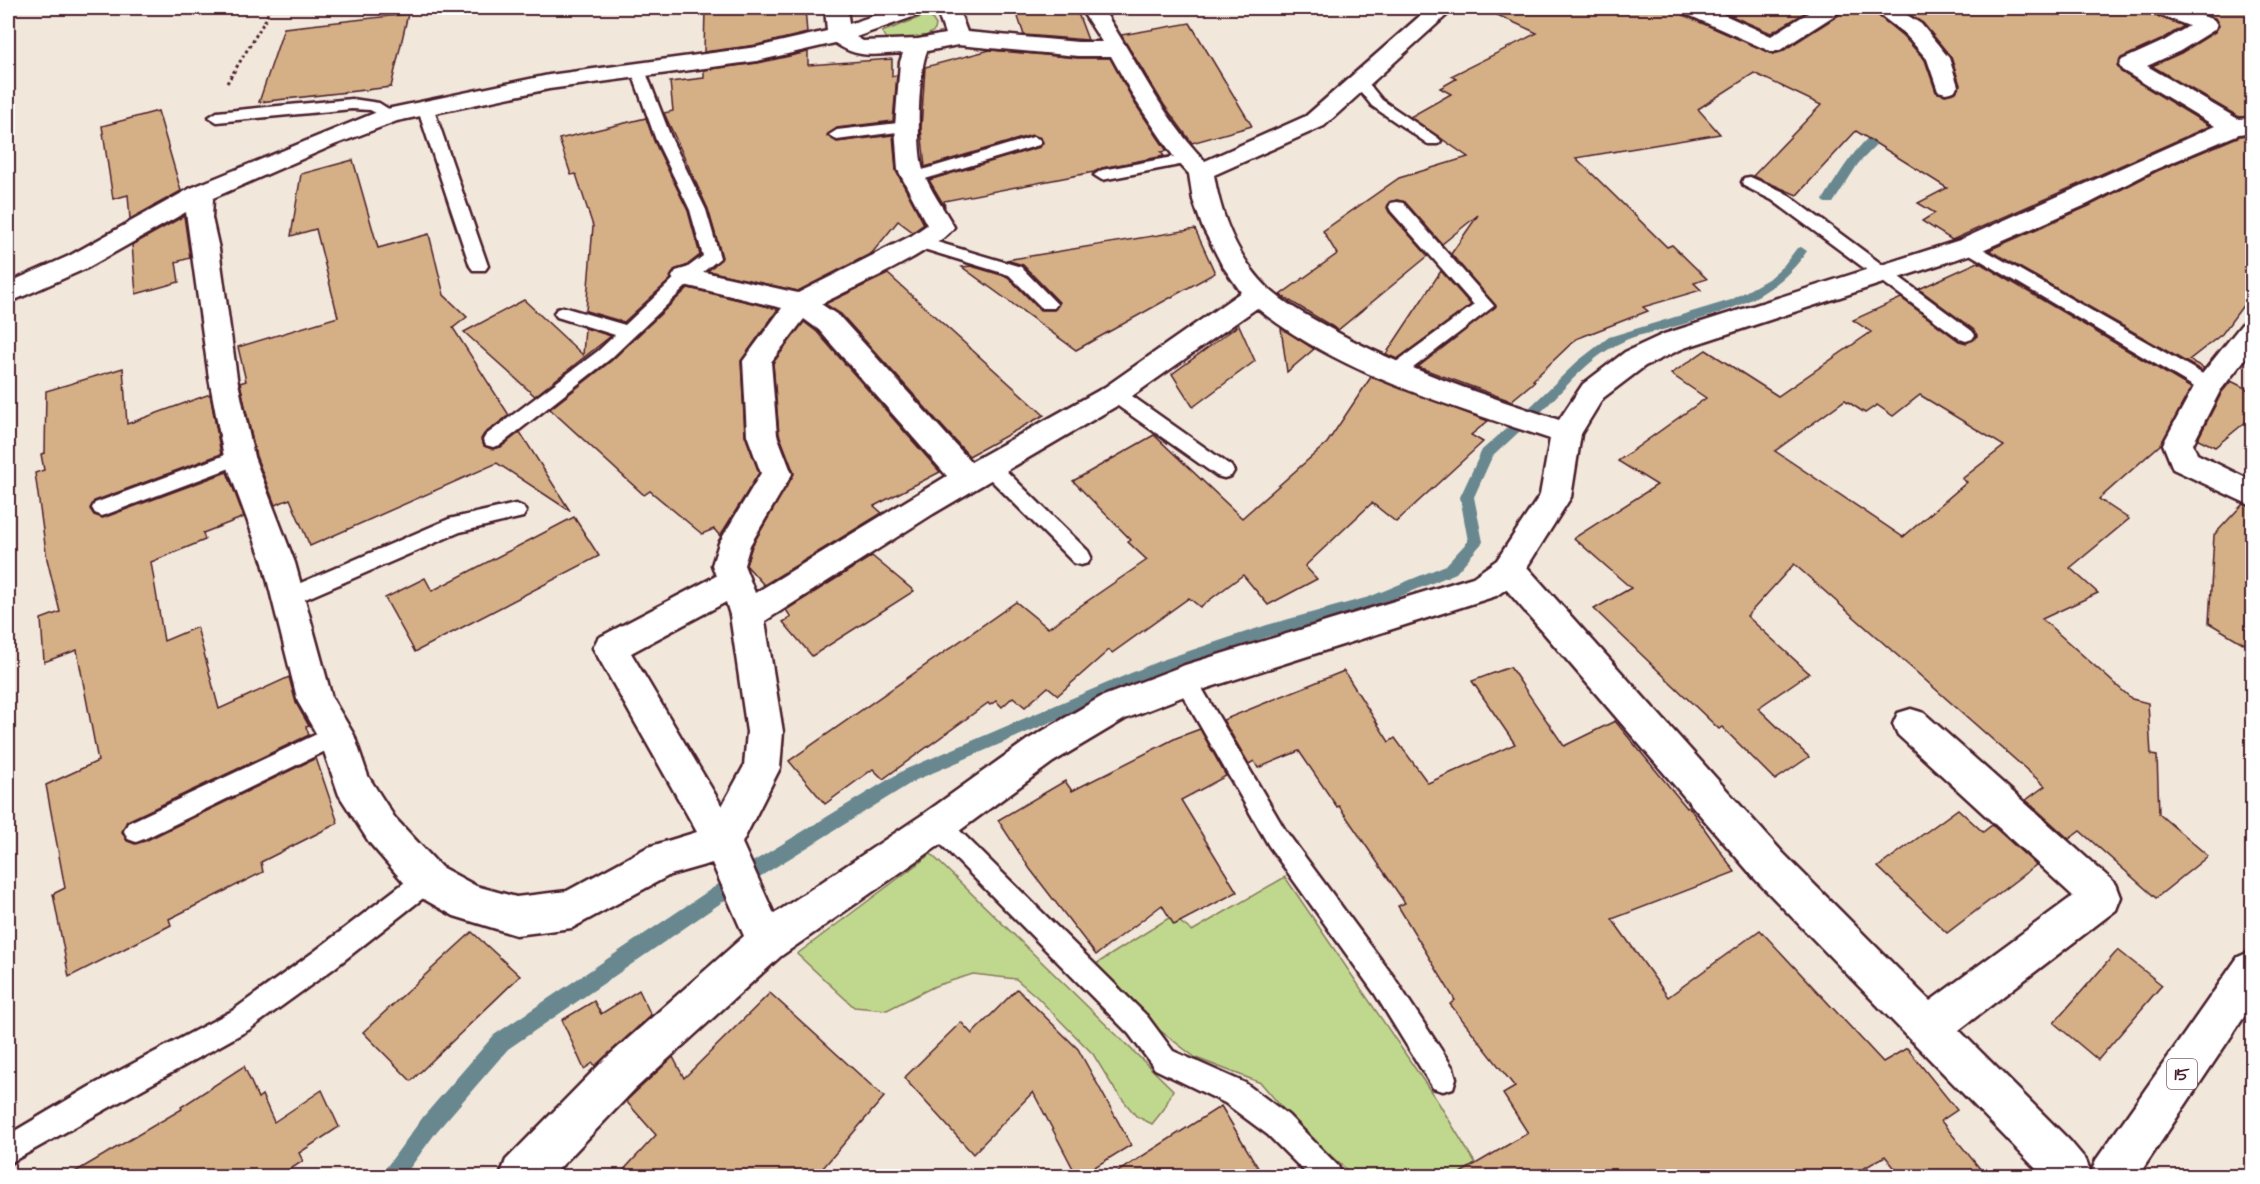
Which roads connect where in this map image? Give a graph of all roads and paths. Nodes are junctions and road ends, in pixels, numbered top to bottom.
1 (16, 8) edge
2 (836, 8) edge
3 (916, 8) edge
4 (947, 8) edge
5 (1091, 8) edge
6 (1441, 8) edge
7 (1692, 8) edge
8 (1830, 8) edge
9 (1882, 8) edge
10 (2163, 8) edge
11 (8, 10) edge
12 (839, 35) junction
13 (958, 38) junction
14 (918, 46) junction
15 (1118, 50) junction
16 (638, 70) junction
17 (1359, 81) junction
18 (1946, 86) dead end
19 (425, 107) junction
20 (390, 115) junction
21 (217, 117) dead end
22 (2243, 126) edge
23 (907, 127) junction
24 (837, 135) dead end
25 (1433, 141) dead end
26 (1033, 142) dead end
27 (1195, 166) junction
28 (1102, 175) dead end
29 (915, 177) junction
30 (1750, 182) dead end
31 (200, 194) junction
32 (1397, 207) dead end
33 (920, 242) junction
34 (1969, 246) junction
35 (479, 266) dead end
36 (1883, 275) junction
37 (686, 277) junction
38 (8, 294) edge
39 (1258, 294) junction
40 (801, 303) junction
41 (1048, 304) dead end
42 (563, 313) dead end
43 (627, 332) junction
44 (2253, 332) edge
45 (1966, 335) dead end
46 (1394, 373) junction
47 (2208, 386) junction
48 (1115, 394) junction
49 (1566, 433) junction
50 (493, 440) dead end
51 (239, 457) junction
52 (1224, 471) dead end
53 (978, 473) junction
54 (2253, 494) edge
55 (102, 508) dead end
56 (516, 512) dead end
57 (1081, 557) dead end
58 (1509, 569) junction
59 (734, 582) junction
60 (289, 597) junction
61 (747, 615) junction
62 (1185, 680) junction
63 (1911, 724) dead end
64 (336, 735) junction
65 (938, 825) junction
66 (136, 831) dead end
67 (734, 869) junction
68 (427, 880) junction
69 (767, 942) junction
70 (2253, 971) edge
71 (1929, 1027) junction
72 (1443, 1078) dead end
73 (8, 1150) edge
74 (522, 1176) edge
75 (1328, 1176) edge
76 (2070, 1176) edge
77 (2112, 1176) edge

1 - 11 path
2 - 12 street
3 - 12 street
4 - 13 street
5 - 15 street
6 - 17 street
7 - 8 street
9 - 18 street
10 - 22 street
12 - 14 street
12 - 16 street
13 - 14 street
13 - 15 street
14 - 23 street
15 - 27 street
16 - 19 street
16 - 37 lane
17 - 25 lane
17 - 27 street
19 - 20 street
19 - 35 lane
20 - 21 lane
20 - 31 street
22 - 34 street
23 - 24 lane
23 - 29 street
26 - 29 lane
27 - 28 lane
27 - 39 street
29 - 33 street
30 - 36 lane
31 - 38 street
31 - 51 street
32 - 46 lane
33 - 40 street
33 - 41 lane
34 - 36 street
34 - 47 lane
36 - 45 lane
36 - 49 street
37 - 40 street
37 - 43 lane
39 - 46 street
39 - 48 street
40 - 53 street
40 - 59 street
42 - 43 lane
43 - 50 lane
44 - 47 street
46 - 49 street
47 - 54 street
48 - 52 lane
48 - 53 street
49 - 58 street
51 - 55 lane
51 - 60 street
53 - 57 lane
53 - 61 street
56 - 60 lane
58 - 62 street
58 - 71 street
59 - 61 street
59 - 67 street
60 - 64 street
61 - 67 street
62 - 65 street
62 - 72 lane
63 - 71 street
64 - 66 lane
64 - 68 street
65 - 69 street
65 - 75 lane
67 - 68 street
67 - 69 street
68 - 73 lane
69 - 74 street
70 - 77 street, 15
71 - 76 street

